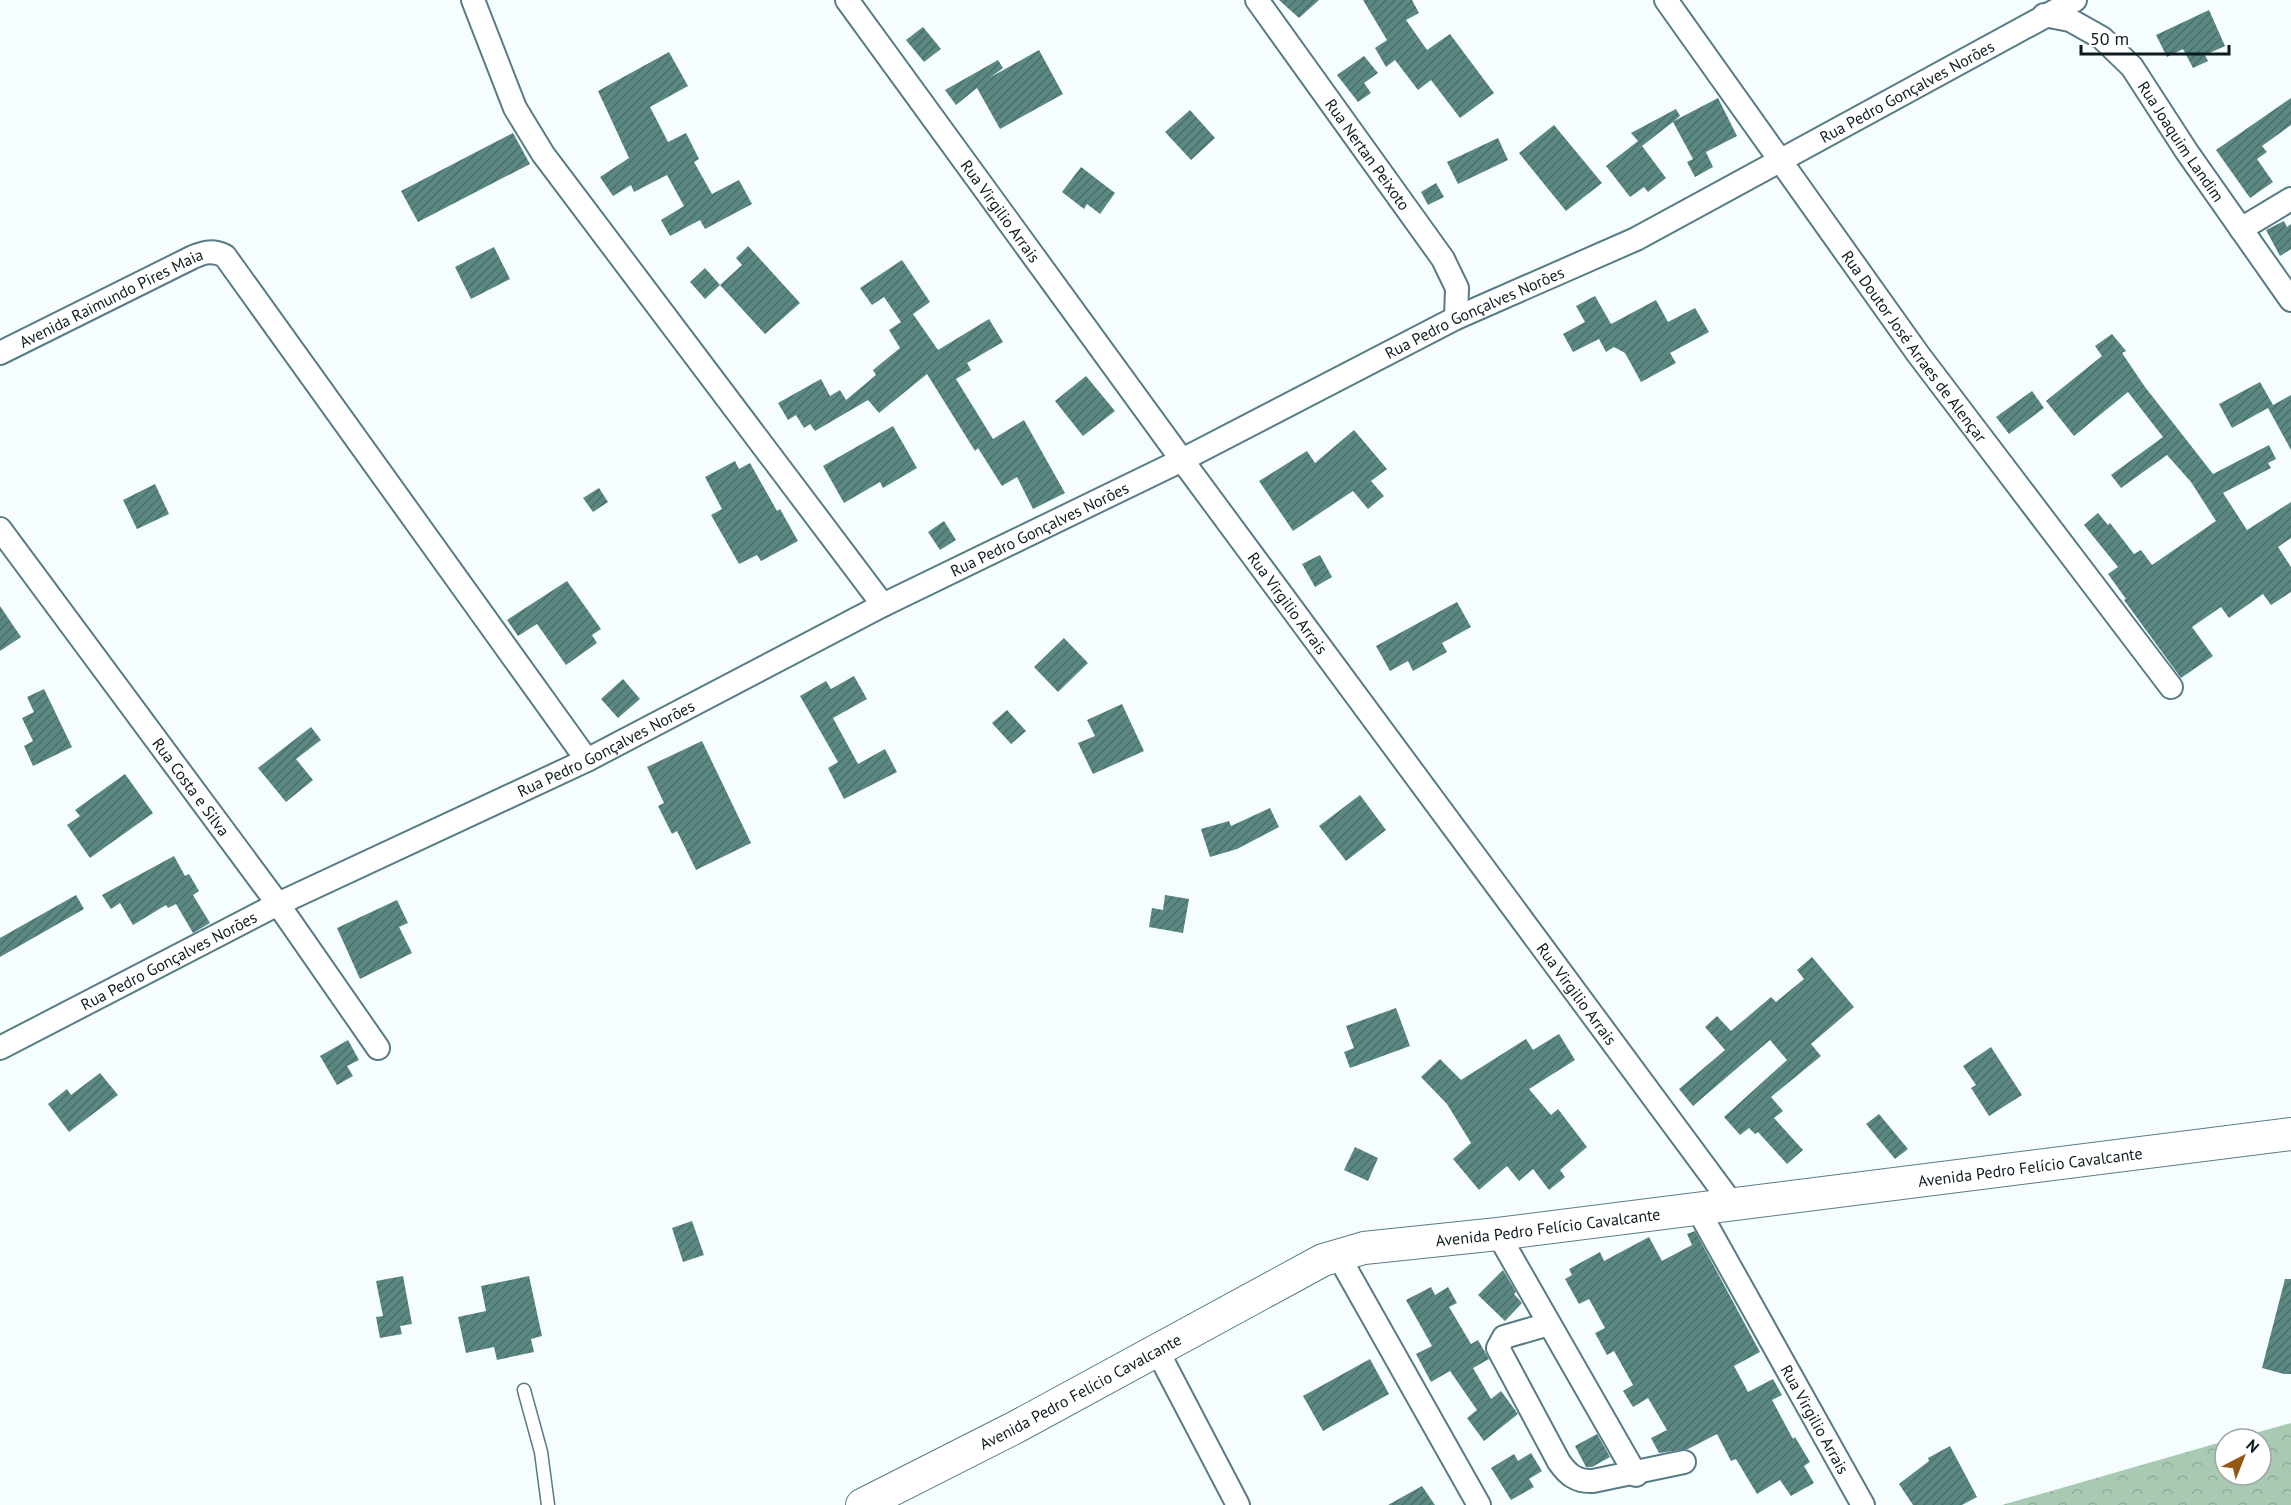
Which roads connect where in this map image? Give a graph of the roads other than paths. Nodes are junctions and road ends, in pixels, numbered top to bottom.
1 (472, 0) edge
2 (847, 0) edge
3 (1257, 0) edge
4 (1666, 0) edge
5 (2075, 0) edge
6 (2044, 15) junction
7 (1780, 158) junction
8 (2291, 199) edge
9 (2241, 229) junction
10 (2291, 300) edge
11 (1456, 318) junction
12 (0, 353) edge
13 (1182, 460) junction
14 (0, 529) edge
15 (883, 605) junction
16 (2171, 687) dead end
17 (587, 760) junction
18 (278, 904) junction
19 (0, 1048) edge
20 (378, 1048) dead end
21 (2291, 1134) edge
22 (1732, 1205) junction
23 (1696, 1208) junction
24 (1498, 1234) junction
25 (1338, 1255) junction
26 (1549, 1324) junction
27 (1158, 1352) junction
28 (524, 1390) dead end
29 (1684, 1462) dead end
30 (1636, 1474) junction
31 (548, 1505) edge
32 (862, 1505) edge
33 (1238, 1505) edge
34 (1479, 1505) edge
35 (1863, 1505) edge

1 - 15 street
2 - 13 street, Rua Virgilio Arrais
3 - 11 street, Rua Nertan Peixoto
4 - 7 street, Rua Doutor José Arraes de Alençar
5 - 6 street, Rua Pedro Gonçalves Norões
6 - 7 street, Rua Pedro Gonçalves Norões
6 - 9 street, Rua Joaquim Landim
7 - 11 street, Rua Pedro Gonçalves Norões
7 - 16 street, Rua Doutor José Arraes de Alençar
8 - 9 street
9 - 10 street, Rua Joaquim Landim
11 - 13 street, Rua Pedro Gonçalves Norões
12 - 17 street, Avenida Raimundo Pires Maia
13 - 15 street, Rua Pedro Gonçalves Norões
13 - 22 street, Rua Virgilio Arrais
14 - 18 street, Rua Costa e Silva
15 - 17 street, Rua Pedro Gonçalves Norões
17 - 18 street, Rua Pedro Gonçalves Norões
18 - 19 street, Rua Pedro Gonçalves Norões
18 - 20 street, Rua Costa e Silva
21 - 22 street, Avenida Pedro Felício Cavalcante
22 - 23 street, Avenida Pedro Felício Cavalcante
23 - 24 street, Avenida Pedro Felício Cavalcante
23 - 35 street, Rua Virgilio Arrais
24 - 25 street, Avenida Pedro Felício Cavalcante
24 - 26 street
25 - 27 street, Avenida Pedro Felício Cavalcante
25 - 34 street
26 - 30 street
26 - 30 street
27 - 32 street, Avenida Pedro Felício Cavalcante
27 - 33 street
28 - 31 lane
29 - 30 street

